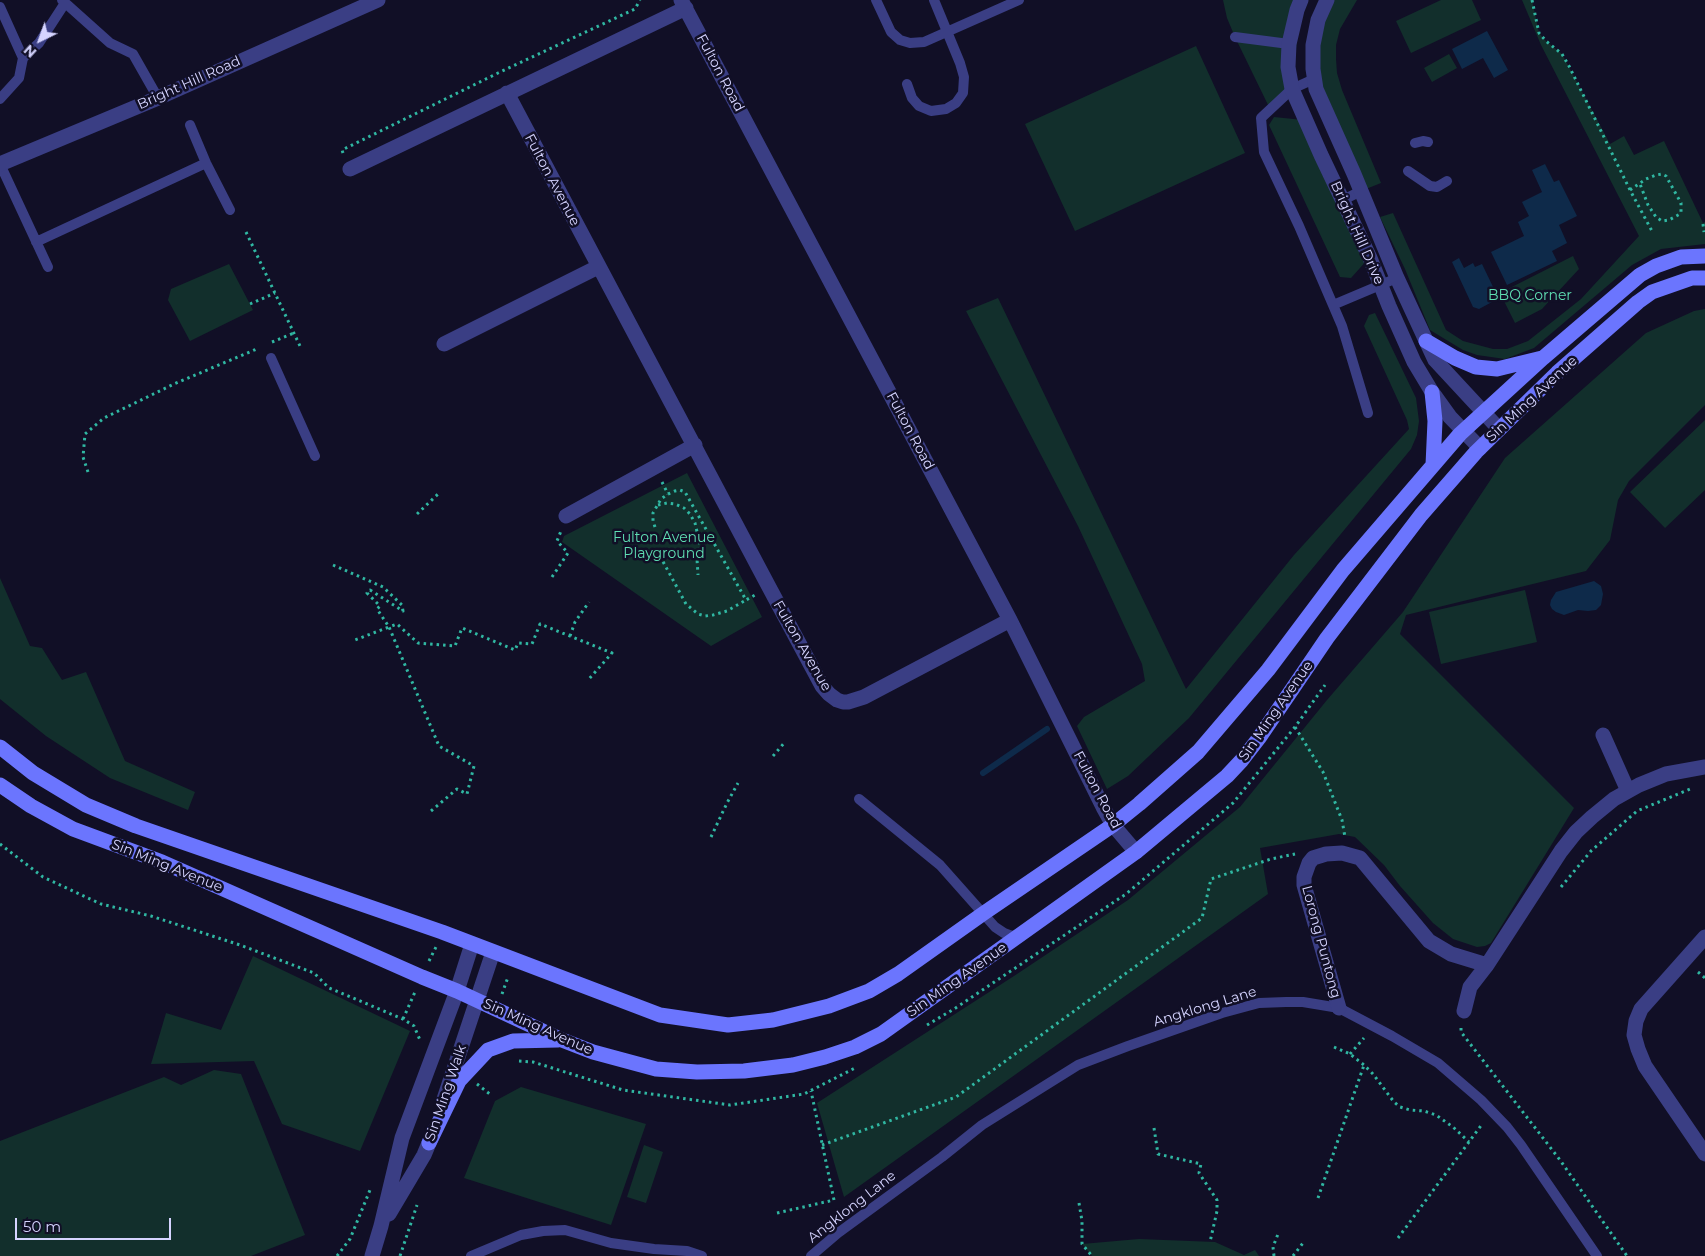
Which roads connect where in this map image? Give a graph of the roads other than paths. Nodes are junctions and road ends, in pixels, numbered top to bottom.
1 (378, 0) edge
2 (876, 0) edge
3 (934, 0) edge
4 (1018, 0) edge
5 (1301, 0) edge
6 (1327, 0) edge
7 (64, 1) edge
8 (683, 4) edge
9 (995, 5) edge
10 (0, 7) edge
11 (947, 30) junction
12 (1235, 37) dead end
13 (1289, 44) junction
14 (23, 58) junction
15 (1314, 78) junction
16 (906, 84) dead end
17 (1292, 89) junction
18 (507, 93) junction
19 (158, 98) junction
20 (0, 99) edge
21 (190, 125) dead end
22 (1428, 142) dead end
23 (1415, 143) dead end
24 (206, 163) junction
25 (0, 164) edge
26 (350, 168) road end
27 (1408, 171) dead end
28 (1447, 181) dead end
29 (1361, 191) junction
30 (1343, 200) junction
31 (230, 210) dead end
32 (36, 242) junction
33 (1705, 256) edge
34 (48, 267) dead end
35 (598, 267) junction
36 (1397, 278) junction
37 (1705, 278) edge
38 (1380, 284) junction
39 (1333, 305) junction
40 (1426, 341) junction
41 (444, 344) dead end
42 (271, 358) dead end
43 (1544, 358) junction
44 (1432, 392) junction
45 (1368, 413) dead end
46 (1482, 413) junction
47 (1499, 429) junction
48 (1464, 431) junction
49 (695, 445) junction
50 (1480, 448) junction
51 (315, 456) dead end
52 (1433, 466) junction
53 (566, 516) road end
54 (1010, 620) junction
55 (1603, 734) dead end
56 (0, 747) edge
57 (1705, 767) edge
58 (0, 785) edge
59 (1628, 791) junction
60 (859, 799) dead end
61 (1113, 824) junction
62 (1136, 852) junction
63 (984, 913) junction
64 (995, 926) junction
65 (1019, 935) junction
66 (1705, 937) edge
67 (472, 944) junction
68 (493, 952) junction
69 (993, 954) junction
70 (1487, 965) junction
71 (457, 990) junction
72 (478, 1000) junction
73 (1339, 1008) junction
74 (1464, 1010) road end
75 (562, 1040) junction
76 (430, 1143) junction
77 (1705, 1154) edge
78 (381, 1226) junction
79 (372, 1256) edge
80 (471, 1256) edge
81 (702, 1256) edge
82 (811, 1256) edge
83 (1597, 1256) edge

1 - 19 street, Bright Hill Road
2 - 11 lane
3 - 11 lane
4 - 9 lane
5 - 13 street, Bright Hill Drive
6 - 15 street, Bright Hill Drive
7 - 14 lane
7 - 19 lane
8 - 18 street, Fulton Road
8 - 54 street, Fulton Road
9 - 11 lane
10 - 14 lane
11 - 16 lane
12 - 13 lane
13 - 17 street, Bright Hill Drive
14 - 20 lane
15 - 17 lane
15 - 29 street, Bright Hill Drive
17 - 30 street, Bright Hill Drive
17 - 39 lane
18 - 26 street, Fulton Road
18 - 35 street, Fulton Avenue
19 - 25 street, Bright Hill Road
21 - 24 lane
22 - 23 lane
24 - 31 lane
24 - 32 lane
25 - 32 lane
27 - 28 lane
29 - 30 lane
29 - 36 street, Bright Hill Drive
30 - 38 street, Bright Hill Drive
32 - 34 lane
33 - 43 main road, Sin Ming Avenue
35 - 41 street
35 - 49 street, Fulton Avenue
36 - 38 lane
36 - 40 street, Bright Hill Drive
37 - 47 main road, Sin Ming Avenue
38 - 39 lane
38 - 44 street, Bright Hill Drive
39 - 45 lane
40 - 43 main road
40 - 46 street, Bright Hill Drive
42 - 51 lane
43 - 46 main road, Sin Ming Avenue
44 - 48 street, Bright Hill Drive
44 - 52 main road
46 - 47 street, Bright Hill Drive
46 - 48 main road, Sin Ming Avenue
47 - 50 main road, Sin Ming Avenue
48 - 50 street, Bright Hill Drive
48 - 52 main road, Sin Ming Avenue
49 - 53 street
49 - 54 street, Fulton Avenue
50 - 62 main road, Sin Ming Avenue
52 - 61 main road, Sin Ming Avenue
54 - 61 street, Fulton Road
55 - 59 street
56 - 67 main road, Sin Ming Avenue
57 - 59 street
58 - 71 main road, Sin Ming Avenue
59 - 70 street
60 - 63 lane
61 - 62 street, Fulton Road
61 - 63 main road, Sin Ming Avenue
62 - 65 main road, Sin Ming Avenue
63 - 64 lane
63 - 68 main road, Sin Ming Avenue
64 - 65 lane
64 - 69 lane
65 - 69 main road, Sin Ming Avenue
66 - 77 street
67 - 68 main road, Sin Ming Avenue
67 - 71 street, Sin Ming Walk
68 - 72 street, Sin Ming Walk
69 - 75 main road, Sin Ming Avenue
70 - 73 street, Lorong Puntong
70 - 74 street
71 - 72 main road, Sin Ming Avenue
71 - 78 street, Sin Ming Walk
72 - 75 main road, Sin Ming Avenue
72 - 76 street, Sin Ming Walk
73 - 82 lane, Angklong Lane
73 - 83 lane, Angklong Lane
75 - 76 main road
76 - 78 street, Sin Ming Walk
78 - 79 street, Sin Ming Walk
80 - 81 lane

